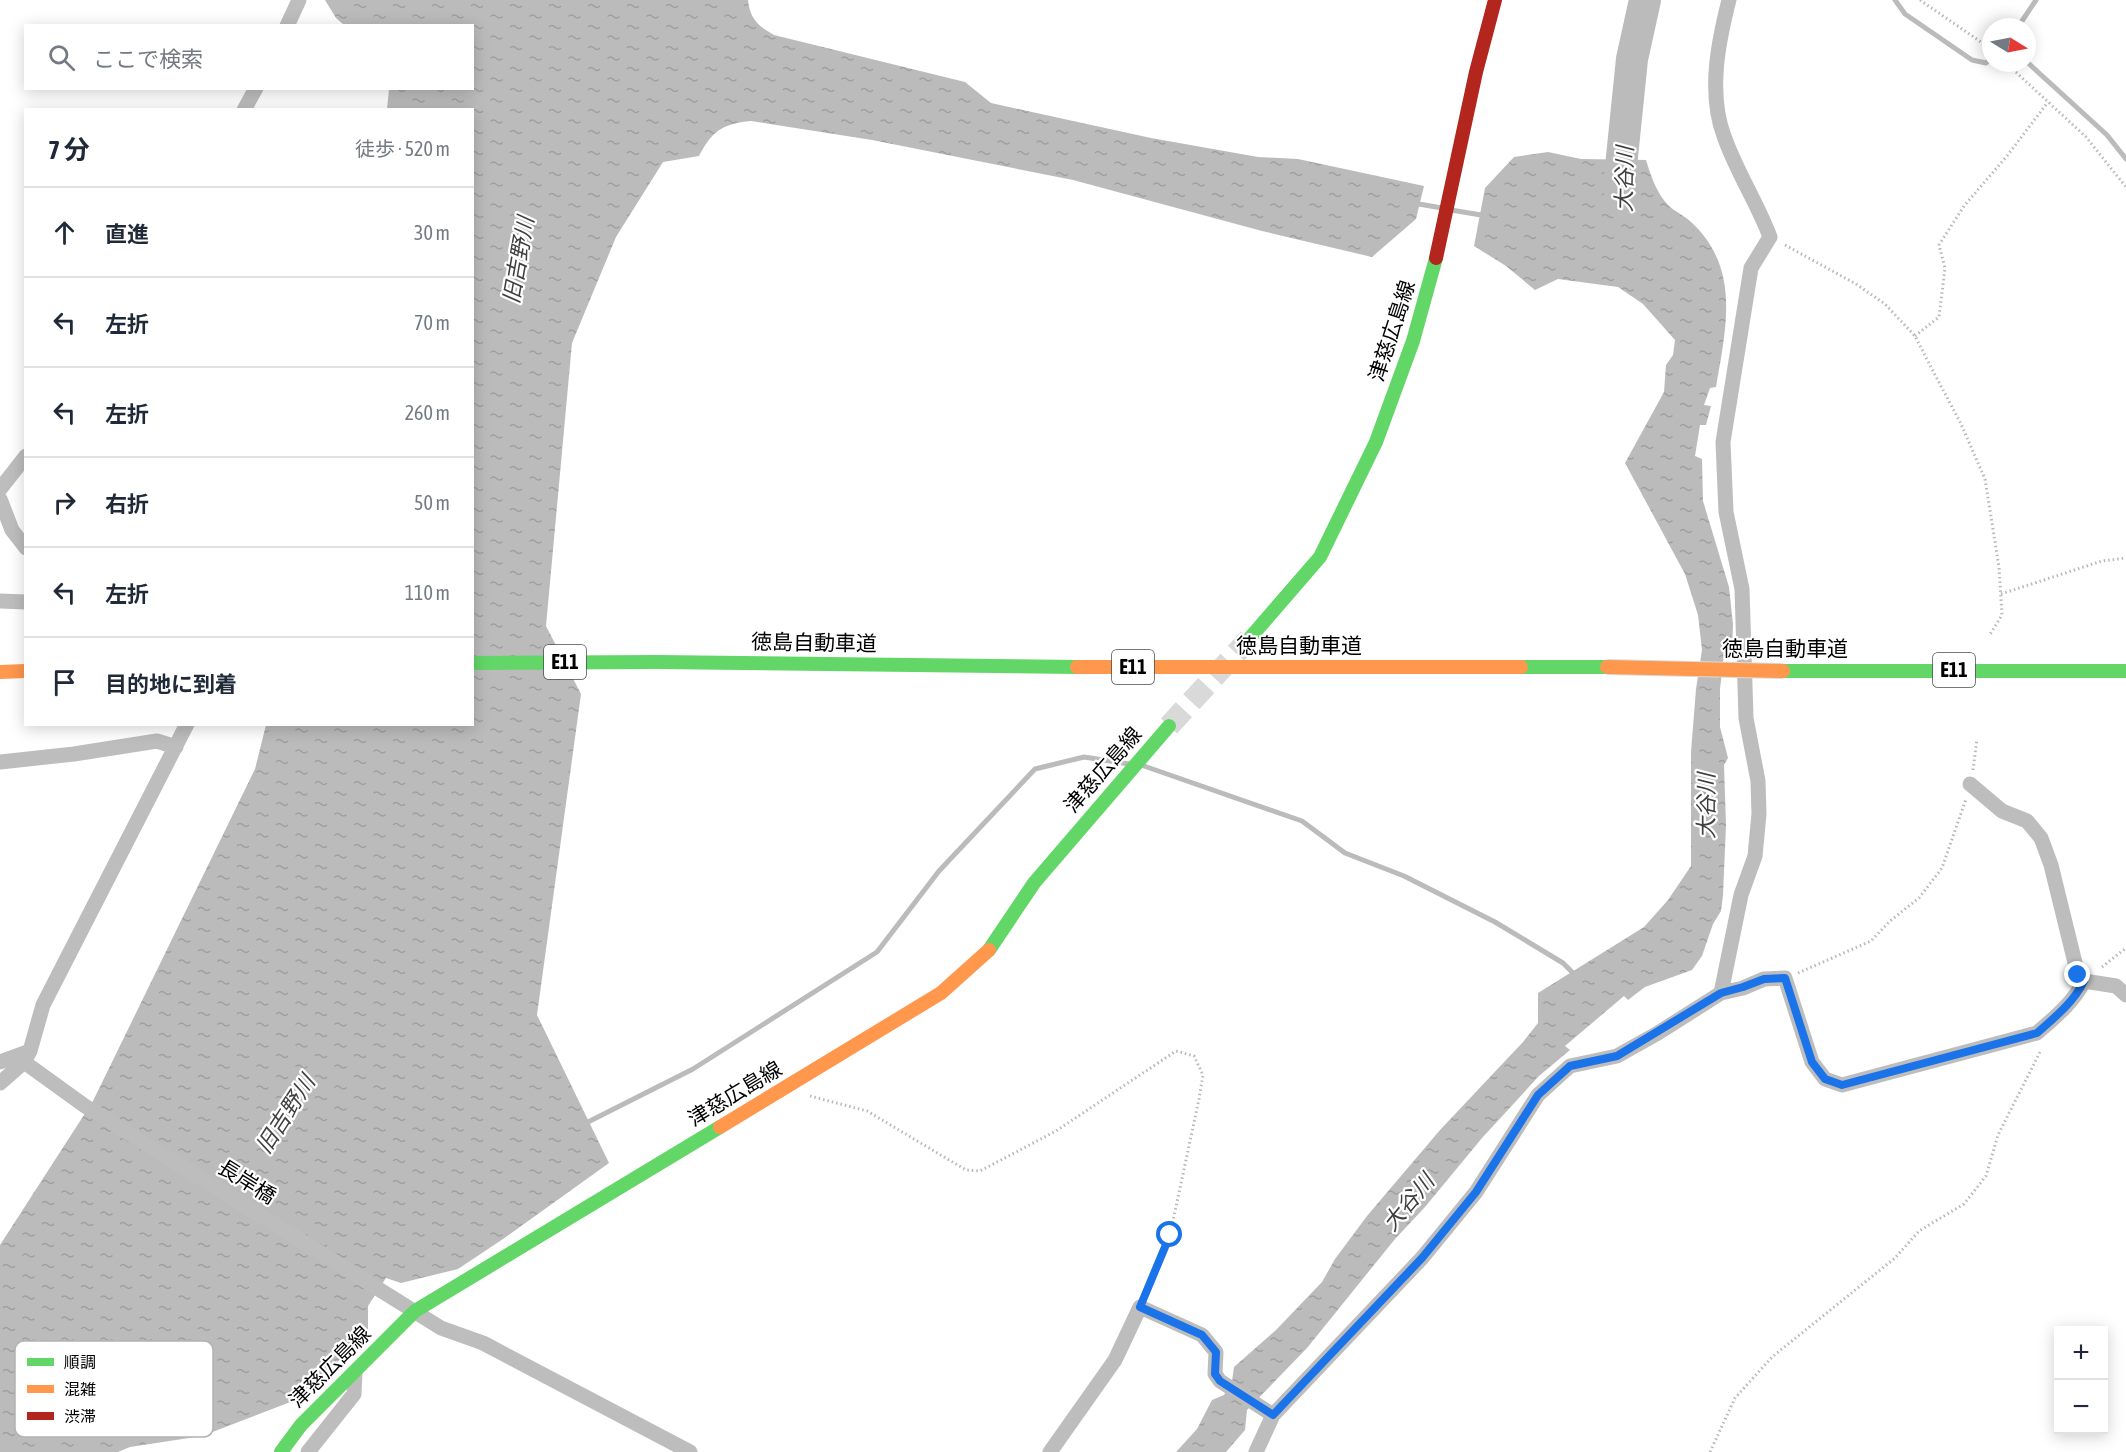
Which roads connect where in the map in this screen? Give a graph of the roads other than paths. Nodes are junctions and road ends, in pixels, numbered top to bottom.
1 (299, 0) edge
2 (1495, 0) edge
3 (1729, 0) edge
4 (288, 24) edge
5 (254, 90) edge
6 (245, 108) edge
7 (24, 459) edge
8 (0, 489) edge
9 (0, 499) edge
10 (24, 545) edge
11 (0, 601) edge
12 (24, 602) edge
13 (1249, 639) tunnel mouth
14 (0, 663) edge
15 (24, 663) edge
16 (474, 663) edge
17 (24, 671) edge
18 (2126, 671) edge
19 (0, 672) edge
20 (186, 726) edge
21 (1169, 726) tunnel mouth
22 (176, 747) junction
23 (0, 762) edge
24 (1970, 784) road end
25 (2084, 981) junction
26 (1721, 993) junction
27 (2126, 995) edge
28 (27, 1057) junction
29 (0, 1062) edge
30 (0, 1083) edge
31 (415, 1311) junction
32 (355, 1373) junction
33 (1273, 1415) junction
34 (281, 1452) edge
35 (308, 1452) edge
36 (690, 1452) edge
37 (1050, 1452) edge
38 (1256, 1452) edge

1 - 4 street
2 - 13 main road, 津慈広島線
3 - 26 street
5 - 6 street
7 - 8 street
9 - 10 street
11 - 12 street
14 - 15 main road
16 - 18 main road, 徳島自動車道 / E11, bridge
17 - 19 main road
20 - 22 street
21 - 31 main road, 津慈広島線
22 - 23 street
22 - 28 street
24 - 25 street
25 - 26 street
25 - 27 street
26 - 33 street
28 - 29 street
28 - 30 street
28 - 31 street, 長岸橋
31 - 32 main road, 津慈広島線
31 - 36 street, 長岸橋
32 - 34 main road, 津慈広島線
32 - 35 street
33 - 37 street
33 - 38 street

